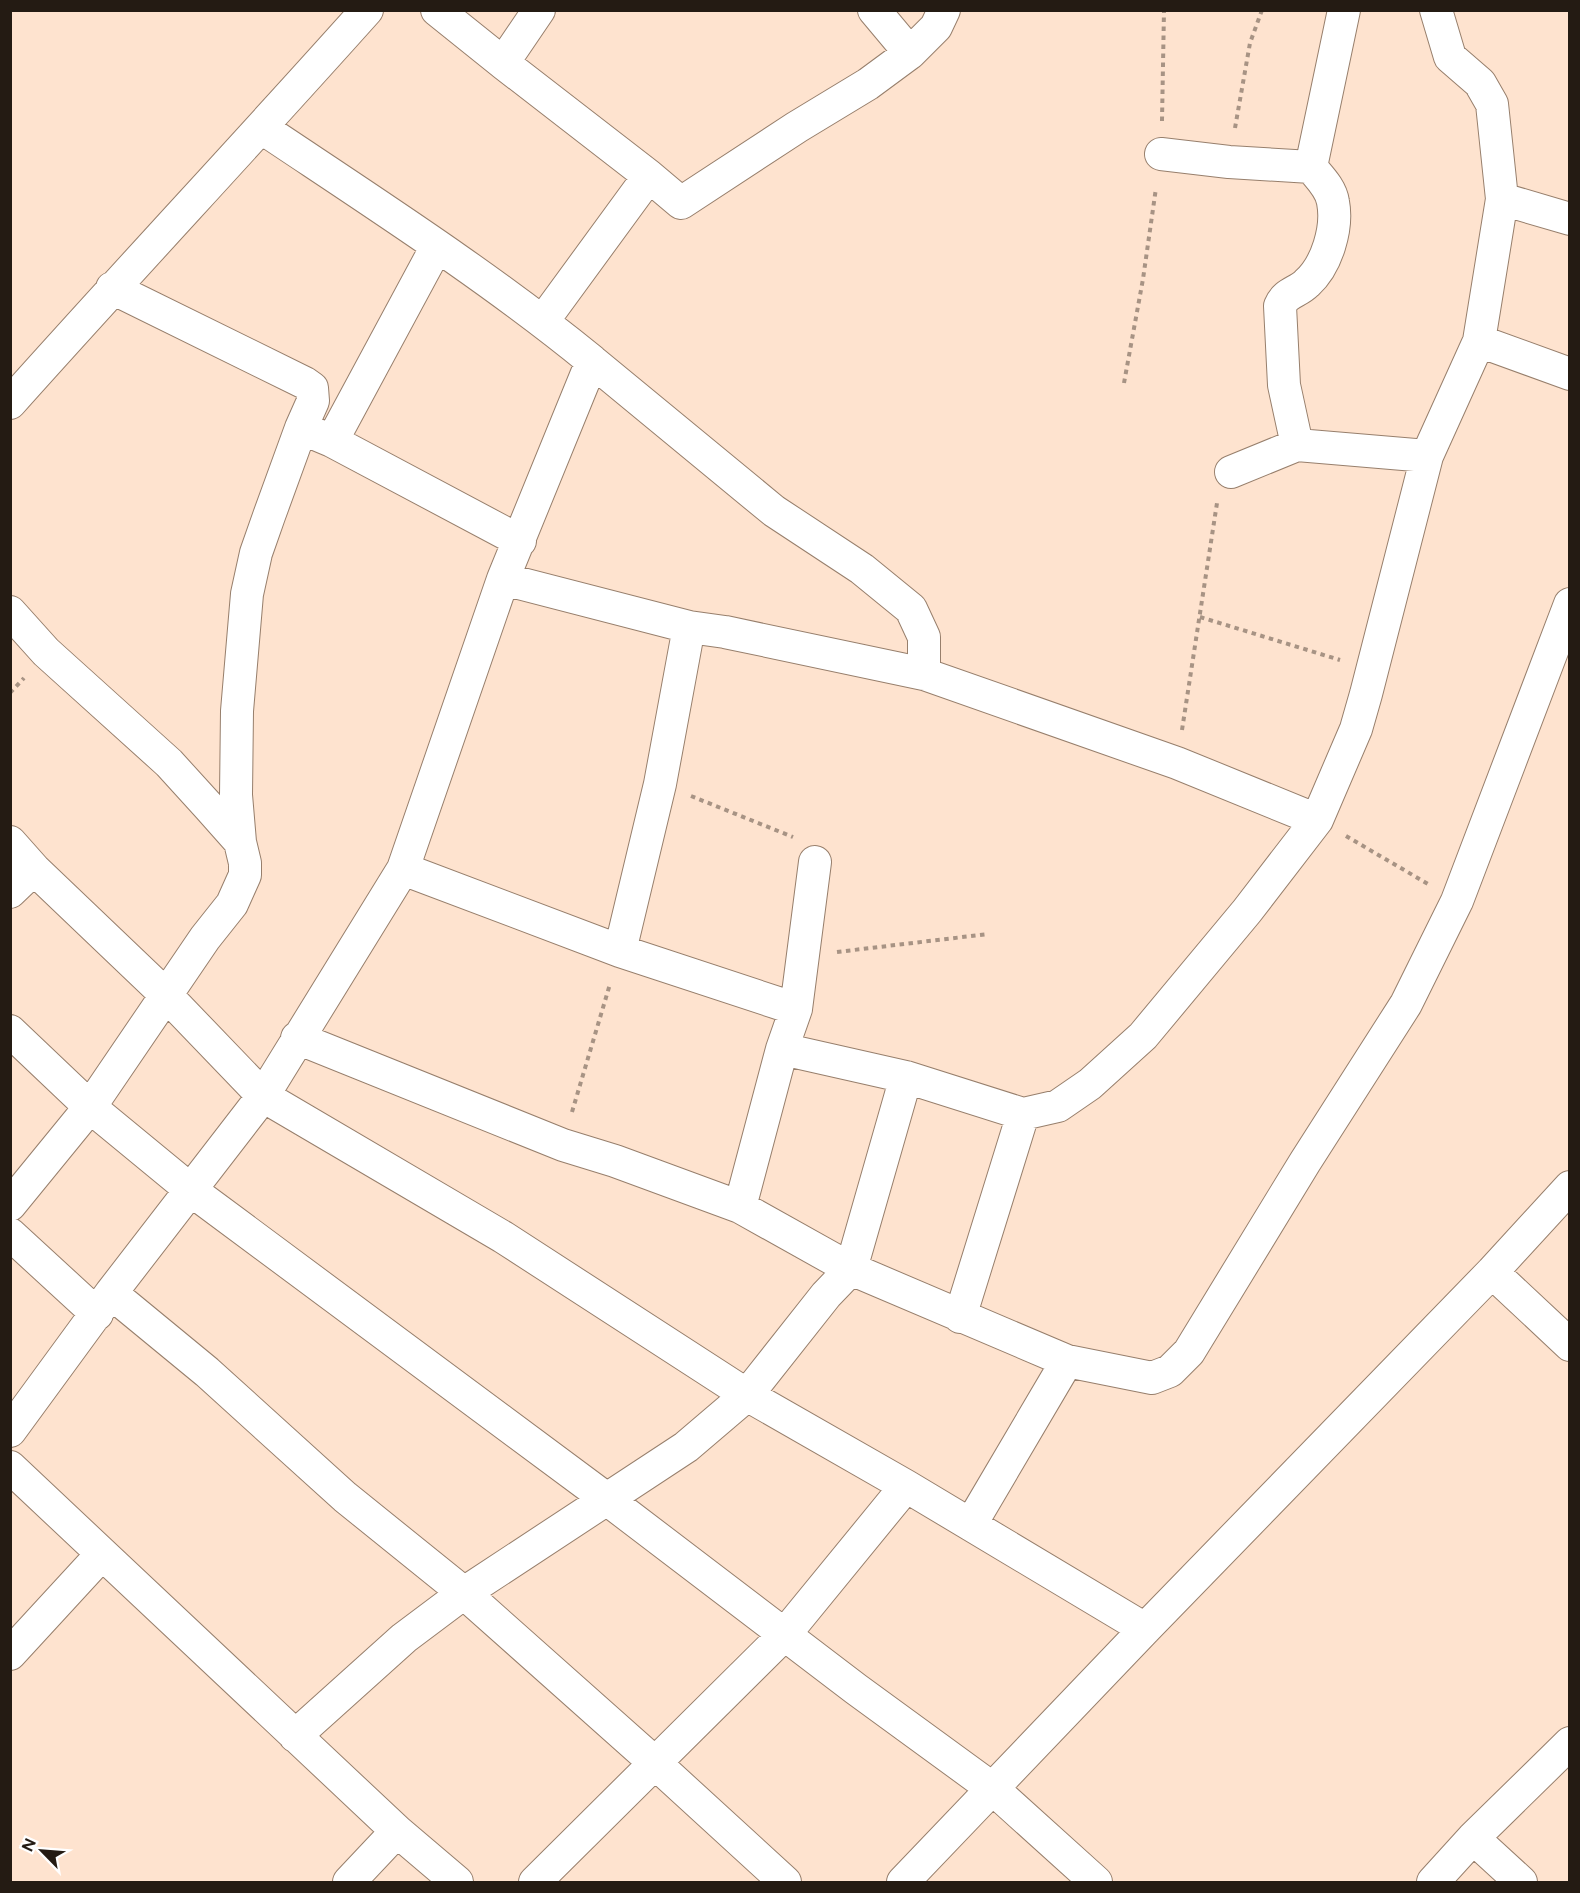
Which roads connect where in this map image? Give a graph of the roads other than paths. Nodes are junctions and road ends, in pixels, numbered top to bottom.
1 (367, 10) edge
2 (437, 10) edge
3 (539, 10) edge
4 (874, 10) edge
5 (944, 10) edge
6 (1344, 10) edge
7 (1436, 10) edge
8 (910, 53) junction
9 (503, 63) junction
10 (262, 128) junction
11 (1161, 154) road end
12 (1311, 167) junction
13 (649, 176) junction
14 (1502, 199) junction
15 (1569, 219) edge
16 (437, 246) junction
17 (112, 288) junction
18 (543, 321) junction
19 (1479, 341) junction
20 (592, 361) junction
21 (1569, 375) edge
22 (10, 403) edge
23 (301, 428) junction
24 (332, 441) junction
25 (1297, 445) junction
26 (1427, 456) junction
27 (1231, 472) road end
28 (520, 541) junction
29 (503, 579) junction
30 (1569, 604) edge
31 (10, 612) edge
32 (689, 627) junction
33 (924, 674) junction
34 (1317, 820) junction
35 (10, 842) edge
36 (240, 842) junction
37 (814, 862) road end
38 (34, 869) junction
39 (403, 869) junction
40 (10, 892) edge
41 (620, 951) junction
42 (166, 995) junction
43 (796, 1010) junction
44 (10, 1031) edge
45 (297, 1038) junction
46 (782, 1049) junction
47 (906, 1077) junction
48 (263, 1096) junction
49 (90, 1107) junction
50 (1023, 1114) junction
51 (1569, 1187) edge
52 (192, 1191) junction
53 (10, 1205) edge
54 (740, 1207) junction
55 (10, 1234) edge
56 (851, 1269) junction
57 (1492, 1272) junction
58 (104, 1304) junction
59 (960, 1317) junction
60 (1569, 1346) edge
61 (1067, 1361) junction
62 (747, 1395) junction
63 (10, 1431) edge
64 (10, 1467) edge
65 (906, 1486) junction
66 (608, 1500) junction
67 (971, 1524) junction
68 (102, 1554) junction
69 (464, 1593) junction
70 (1144, 1629) junction
71 (785, 1634) junction
72 (10, 1654) edge
73 (295, 1736) junction
74 (1569, 1743) edge
75 (655, 1763) junction
76 (993, 1789) junction
77 (397, 1831) junction
78 (1473, 1838) junction
79 (349, 1882) edge
80 (457, 1882) edge
81 (535, 1882) edge
82 (784, 1882) edge
83 (905, 1882) edge
84 (1096, 1882) edge
85 (1433, 1882) edge
86 (1521, 1882) edge

1 - 10 street
2 - 9 street
3 - 9 street
4 - 8 street
5 - 8 street
6 - 12 street
7 - 14 street
8 - 13 street
9 - 13 street
10 - 16 street
10 - 17 street
11 - 12 street
12 - 25 street
13 - 18 street
14 - 15 street
14 - 19 street
16 - 18 street
16 - 24 street
17 - 22 street
17 - 23 street
18 - 20 street
19 - 21 street
19 - 26 street
20 - 28 street
20 - 33 street
23 - 24 street
23 - 36 street
24 - 28 street
25 - 26 street
25 - 27 street
26 - 34 street
28 - 29 street
29 - 32 street
29 - 39 street
30 - 61 street
31 - 36 street
32 - 33 street
32 - 41 street
33 - 34 street
34 - 50 street
35 - 38 street
36 - 42 street
37 - 43 street
38 - 40 street
38 - 42 street
39 - 41 street
39 - 45 street
41 - 43 street
42 - 48 street
42 - 49 street
43 - 46 street
44 - 49 street
45 - 48 street
45 - 54 street
46 - 47 street
46 - 54 street
47 - 50 street
47 - 56 street
48 - 52 street
48 - 62 street
49 - 52 street
49 - 53 street
50 - 59 street
51 - 57 street
52 - 58 street
52 - 66 street
54 - 56 street
55 - 58 street
56 - 59 street
56 - 62 street
57 - 60 street
57 - 70 street
58 - 63 street
58 - 69 street
59 - 61 street
61 - 67 street
62 - 65 street
62 - 66 street
64 - 68 street
65 - 67 street
65 - 71 street
66 - 69 street
66 - 71 street
67 - 70 street
68 - 72 street
68 - 73 street
69 - 73 street
69 - 75 street
70 - 76 street
71 - 75 street
71 - 76 street
73 - 77 street
74 - 78 street
75 - 81 street
75 - 82 street
76 - 83 street
76 - 84 street
77 - 79 street
77 - 80 street
78 - 85 street
78 - 86 street

